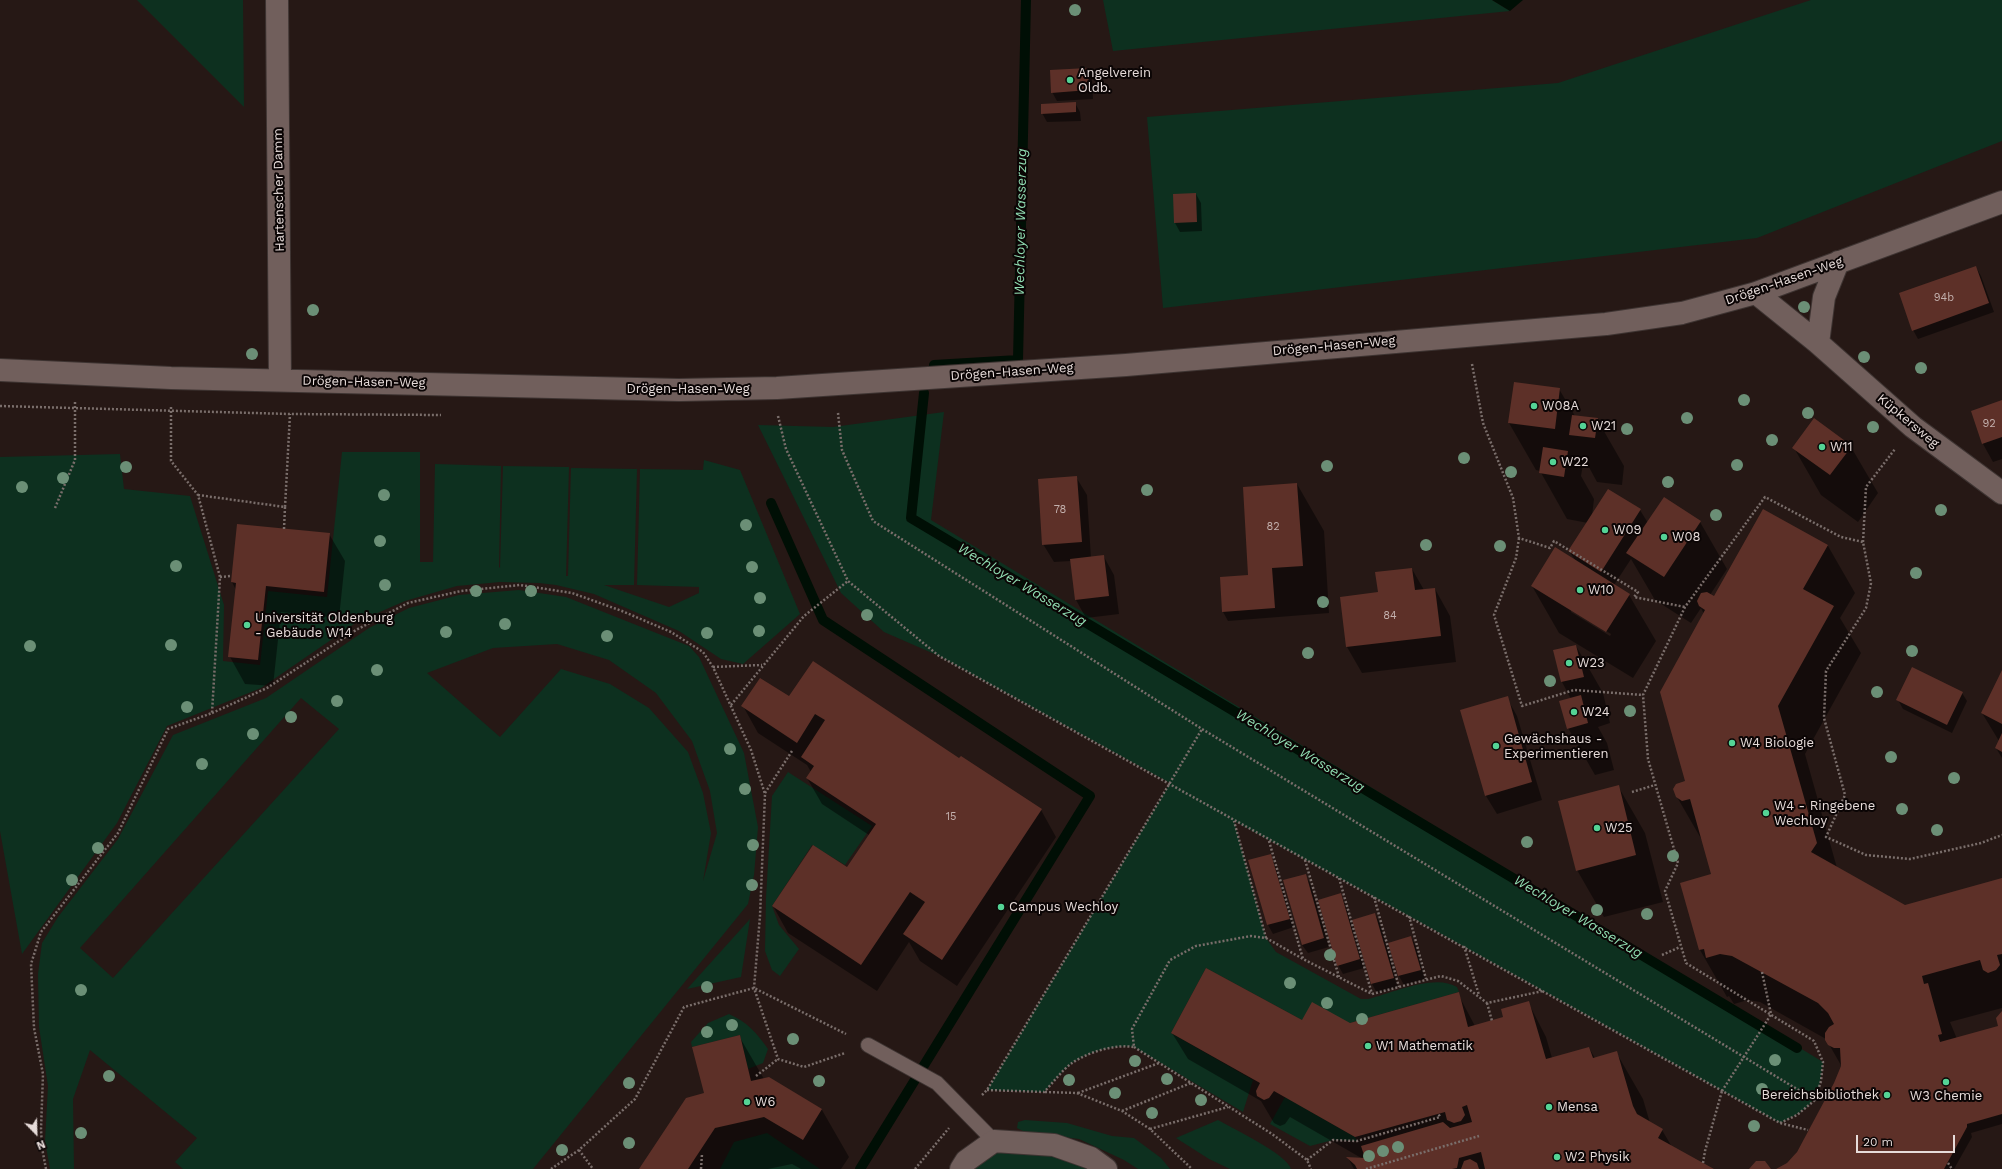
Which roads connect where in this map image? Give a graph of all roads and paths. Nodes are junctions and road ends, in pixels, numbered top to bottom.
1 (277, 0) edge
2 (2002, 202) edge
3 (1838, 262) junction
4 (1756, 293) junction
5 (1818, 343) junction
6 (1471, 360) dead end
7 (0, 370) edge
8 (75, 373) junction
9 (171, 378) junction
10 (280, 380) junction
11 (777, 388) junction
12 (838, 413) dead end
13 (1913, 426) junction
14 (2002, 493) edge
15 (198, 495) junction
16 (285, 507) junction
17 (55, 508) dead end
18 (284, 529) dead end
19 (1519, 538) junction
20 (1863, 542) junction
21 (231, 576) dead end
22 (220, 577) junction
23 (848, 581) junction
24 (1685, 607) junction
25 (763, 665) junction
26 (712, 667) junction
27 (1644, 696) junction
28 (731, 705) junction
29 (212, 713) junction
30 (1202, 729) junction
31 (792, 751) dead end
32 (1170, 783) junction
33 (1656, 785) junction
34 (1632, 792) dead end
35 (765, 794) junction
36 (1234, 820) junction
37 (2002, 835) edge
38 (1269, 840) junction
39 (1305, 860) junction
40 (1339, 878) junction
41 (1374, 897) junction
42 (1409, 916) junction
43 (1266, 938) junction
44 (1464, 946) junction
45 (1680, 947) junction
46 (1662, 955) dead end
47 (1303, 959) junction
48 (1762, 972) dead end
49 (1339, 978) junction
50 (1426, 979) junction
51 (1399, 987) junction
52 (754, 988) junction
53 (1543, 991) junction
54 (1372, 994) junction
55 (1479, 995) junction
56 (1487, 1003) junction
57 (1771, 1014) junction
58 (1492, 1021) dead end
59 (868, 1045) junction
60 (1134, 1047) junction
61 (778, 1059) junction
62 (1159, 1063) junction
63 (756, 1076) dead end
64 (1192, 1083) junction
65 (987, 1090) junction
66 (1722, 1091) junction
67 (1044, 1092) junction
68 (1077, 1093) junction
69 (1828, 1093) dead end
70 (1815, 1100) junction
71 (1228, 1107) junction
72 (964, 1110) junction
73 (1122, 1111) junction
74 (1438, 1113) dead end
75 (1780, 1123) junction
76 (1150, 1129) junction
77 (1808, 1130) dead end
78 (1479, 1136) dead end
79 (994, 1141) junction
80 (579, 1150) junction
81 (702, 1154) dead end
82 (1307, 1160) junction
83 (1703, 1163) dead end
84 (1948, 1163) dead end
85 (46, 1169) edge
86 (551, 1169) edge
87 (593, 1169) edge
88 (701, 1169) edge
89 (915, 1169) edge
90 (961, 1169) edge
91 (1106, 1169) edge
92 (1192, 1169) edge
93 (1311, 1169) edge
94 (1366, 1169) edge
95 (1952, 1169) edge

1 - 10 street, Hartenscher Damm
2 - 3 street, Drögen-Hasen-Weg
3 - 4 street, Drögen-Hasen-Weg
3 - 5 street
4 - 5 street, Küpkersweg
4 - 11 street, Drögen-Hasen-Weg
5 - 13 street, Küpkersweg
6 - 19 path
7 - 8 street, Drögen-Hasen-Weg
8 - 9 street, Drögen-Hasen-Weg
8 - 17 path
9 - 10 street, Drögen-Hasen-Weg
9 - 15 path
10 - 11 street, Drögen-Hasen-Weg
10 - 16 path
11 - 23 path
12 - 30 path
13 - 14 street, Küpkersweg
13 - 20 path
15 - 16 path
15 - 22 path
16 - 18 path
19 - 24 path
19 - 27 path
20 - 24 path
20 - 37 path
21 - 22 path
22 - 29 path
23 - 25 path
23 - 32 path
24 - 27 path
25 - 26 path
25 - 28 path
26 - 28 path
26 - 29 path
27 - 33 path
28 - 35 path
29 - 85 path
30 - 32 path
30 - 70 path
31 - 35 path
32 - 36 path
32 - 65 path
33 - 34 path
33 - 45 path
35 - 52 path
36 - 38 path
36 - 43 path
38 - 39 path
38 - 47 path
39 - 40 path
39 - 49 path
40 - 41 path
40 - 54 path
41 - 42 path
41 - 51 path
42 - 44 path
42 - 50 path
43 - 47 path
43 - 60 path
44 - 53 path
44 - 55 path
45 - 46 path
45 - 57 path
47 - 49 path
48 - 57 path
49 - 54 path
50 - 51 path
50 - 55 path
51 - 54 path
52 - 59 path
52 - 61 path
52 - 80 path
53 - 56 path
53 - 66 path
55 - 56 path
56 - 58 path
57 - 66 path, bridge
57 - 70 path
59 - 61 path
59 - 72 lane
60 - 62 path
60 - 67 path
61 - 63 path
62 - 64 path
62 - 68 path
64 - 71 path
64 - 73 path
65 - 67 path
65 - 72 path
66 - 75 path
66 - 83 path
67 - 68 path
68 - 73 path
69 - 70 path
70 - 75 path
71 - 76 path
71 - 82 path
72 - 79 lane
72 - 89 path
73 - 76 path
74 - 82 path
75 - 77 path
76 - 92 path
78 - 94 path
79 - 90 street
79 - 91 street
80 - 86 path
80 - 87 path
81 - 88 path
82 - 93 path
84 - 95 path

